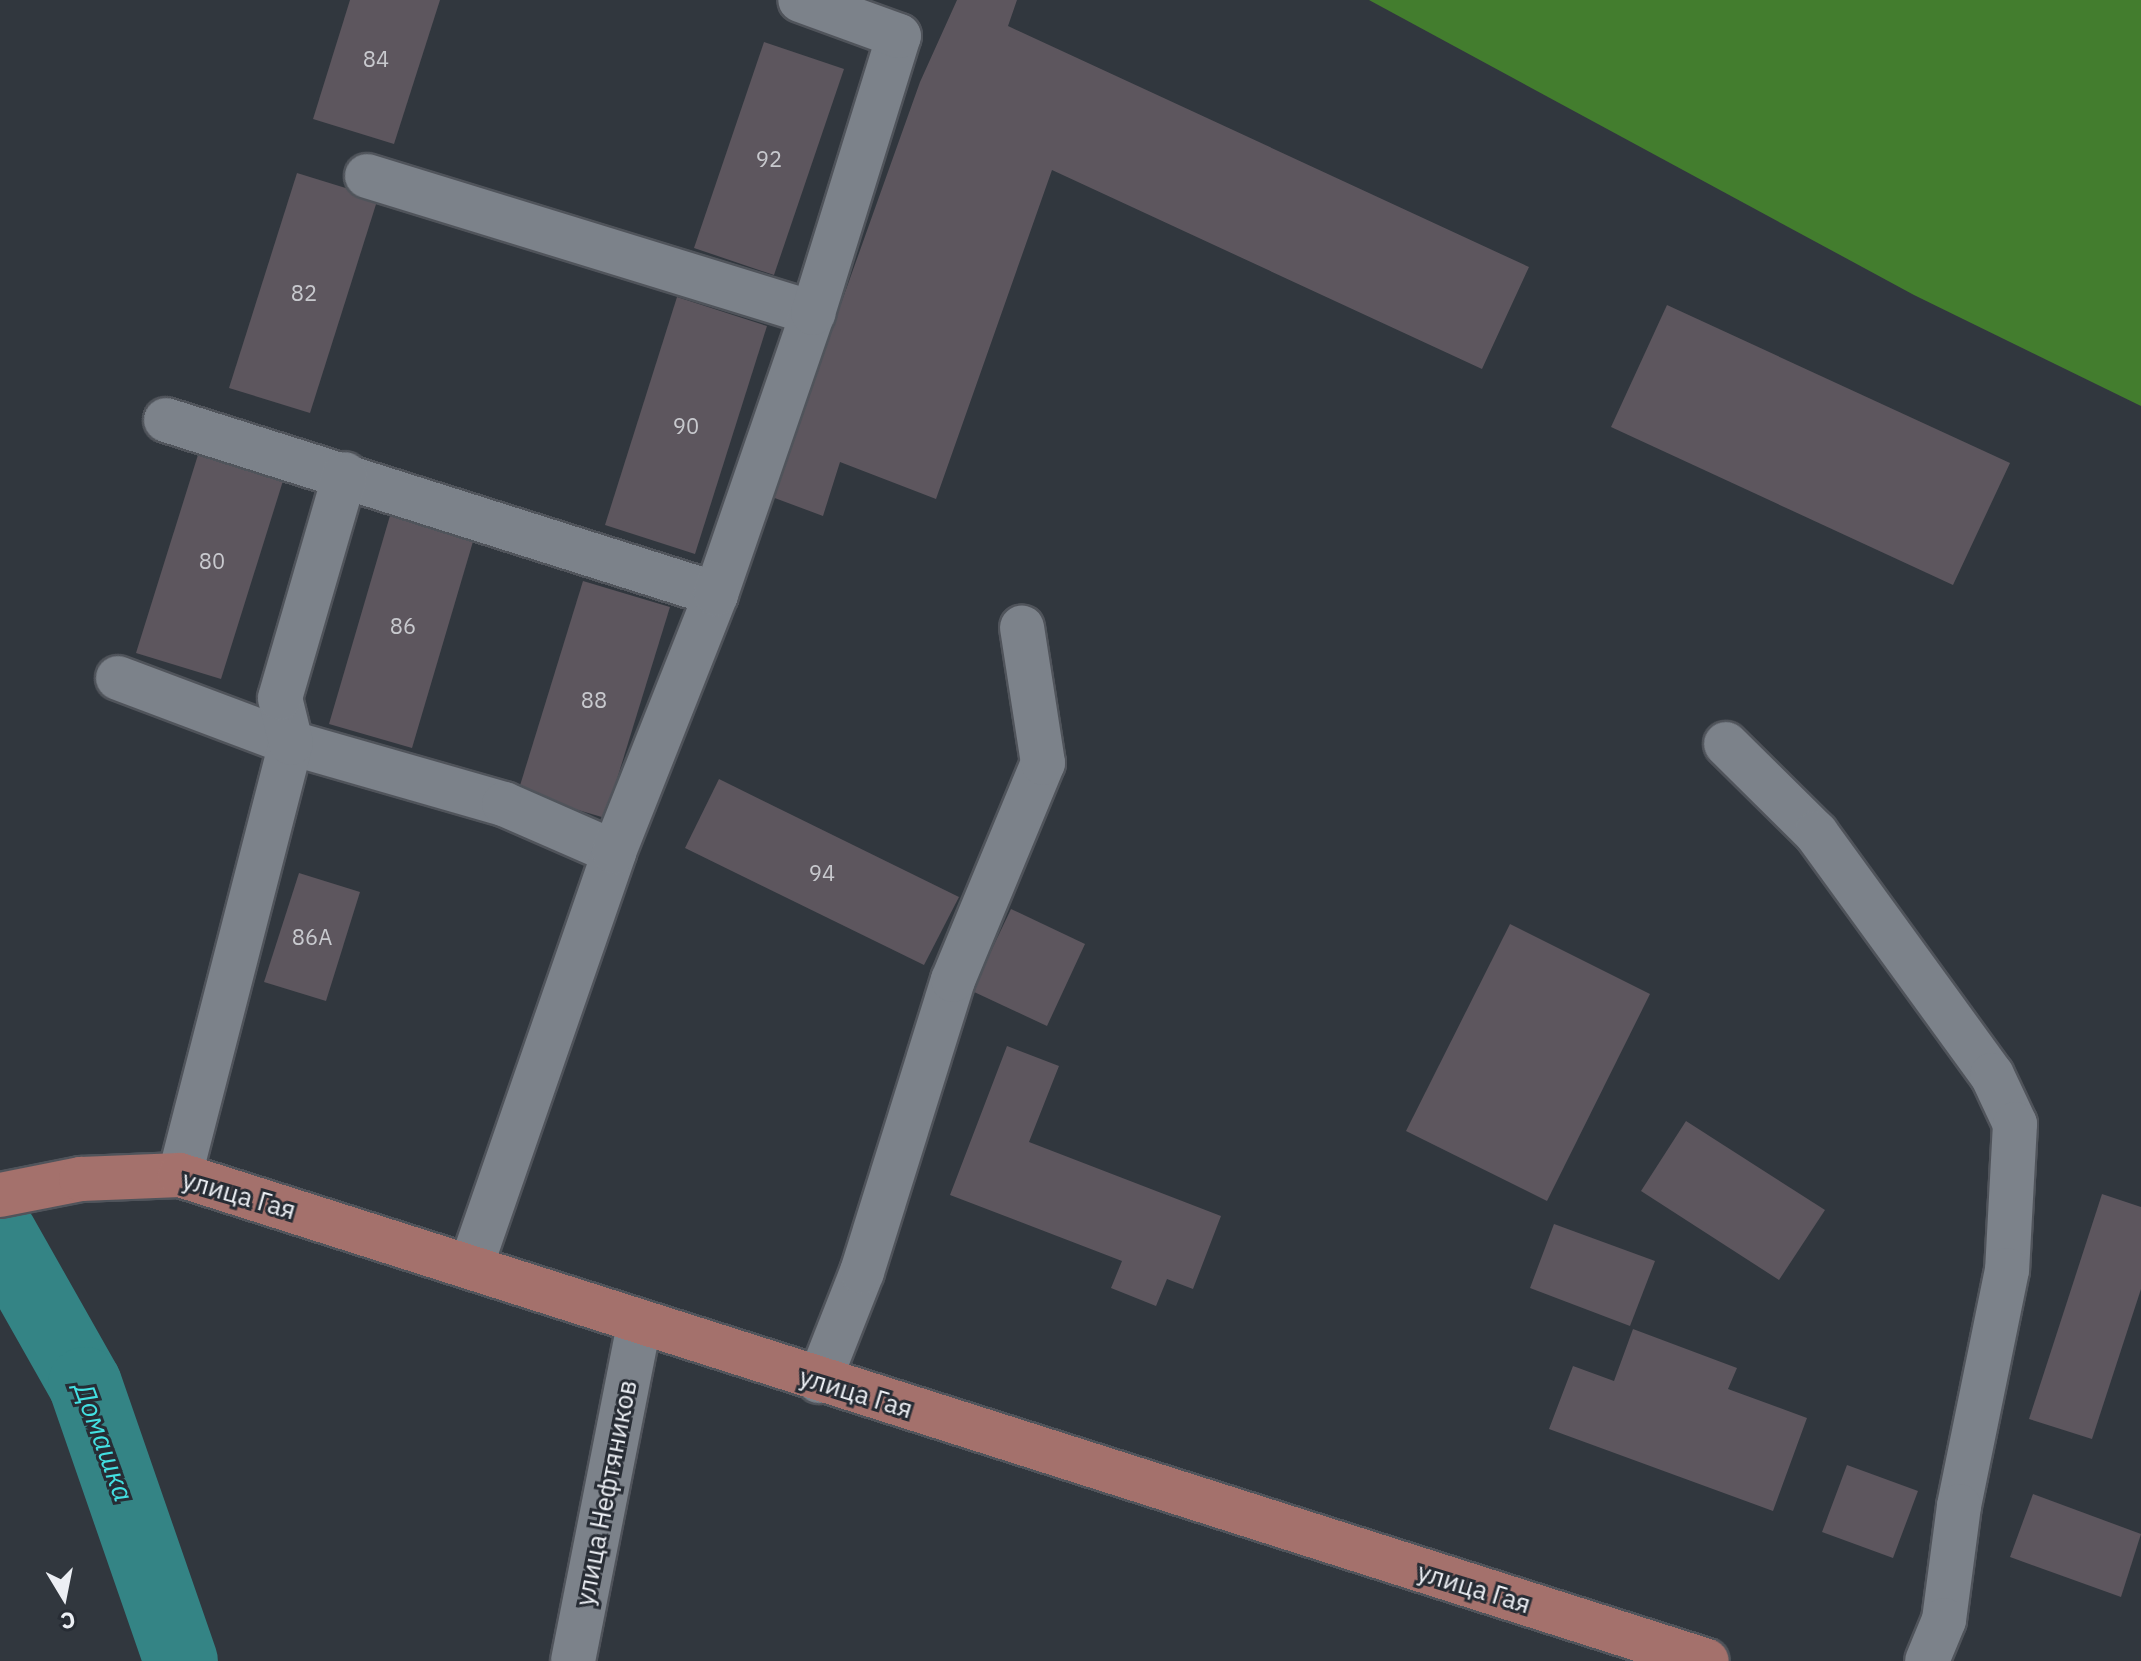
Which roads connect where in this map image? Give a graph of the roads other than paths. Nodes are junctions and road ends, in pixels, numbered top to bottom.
1 (800, 0) edge
2 (367, 176) dead end
3 (813, 313) junction
4 (166, 420) dead end
5 (345, 474) junction
6 (716, 594) junction
7 (1022, 628) dead end
8 (118, 678) dead end
9 (291, 743) junction
10 (1726, 744) dead end
11 (614, 852) junction
12 (180, 1175) junction
13 (0, 1195) edge
14 (471, 1266) junction
15 (639, 1325) junction
16 (819, 1381) junction
17 (573, 1661) edge
18 (1707, 1661) edge
19 (1927, 1661) edge

1 - 3 street
2 - 3 street
3 - 6 street
4 - 5 street
5 - 6 street
5 - 9 street
6 - 11 street
7 - 16 street
8 - 9 street
9 - 11 street
9 - 12 street
10 - 19 street
11 - 14 street
12 - 13 main road, улица Гая
12 - 14 main road, улица Гая
14 - 15 main road, улица Гая
15 - 16 main road, улица Гая
15 - 17 street, улица Нефтяников
16 - 18 main road, улица Гая

